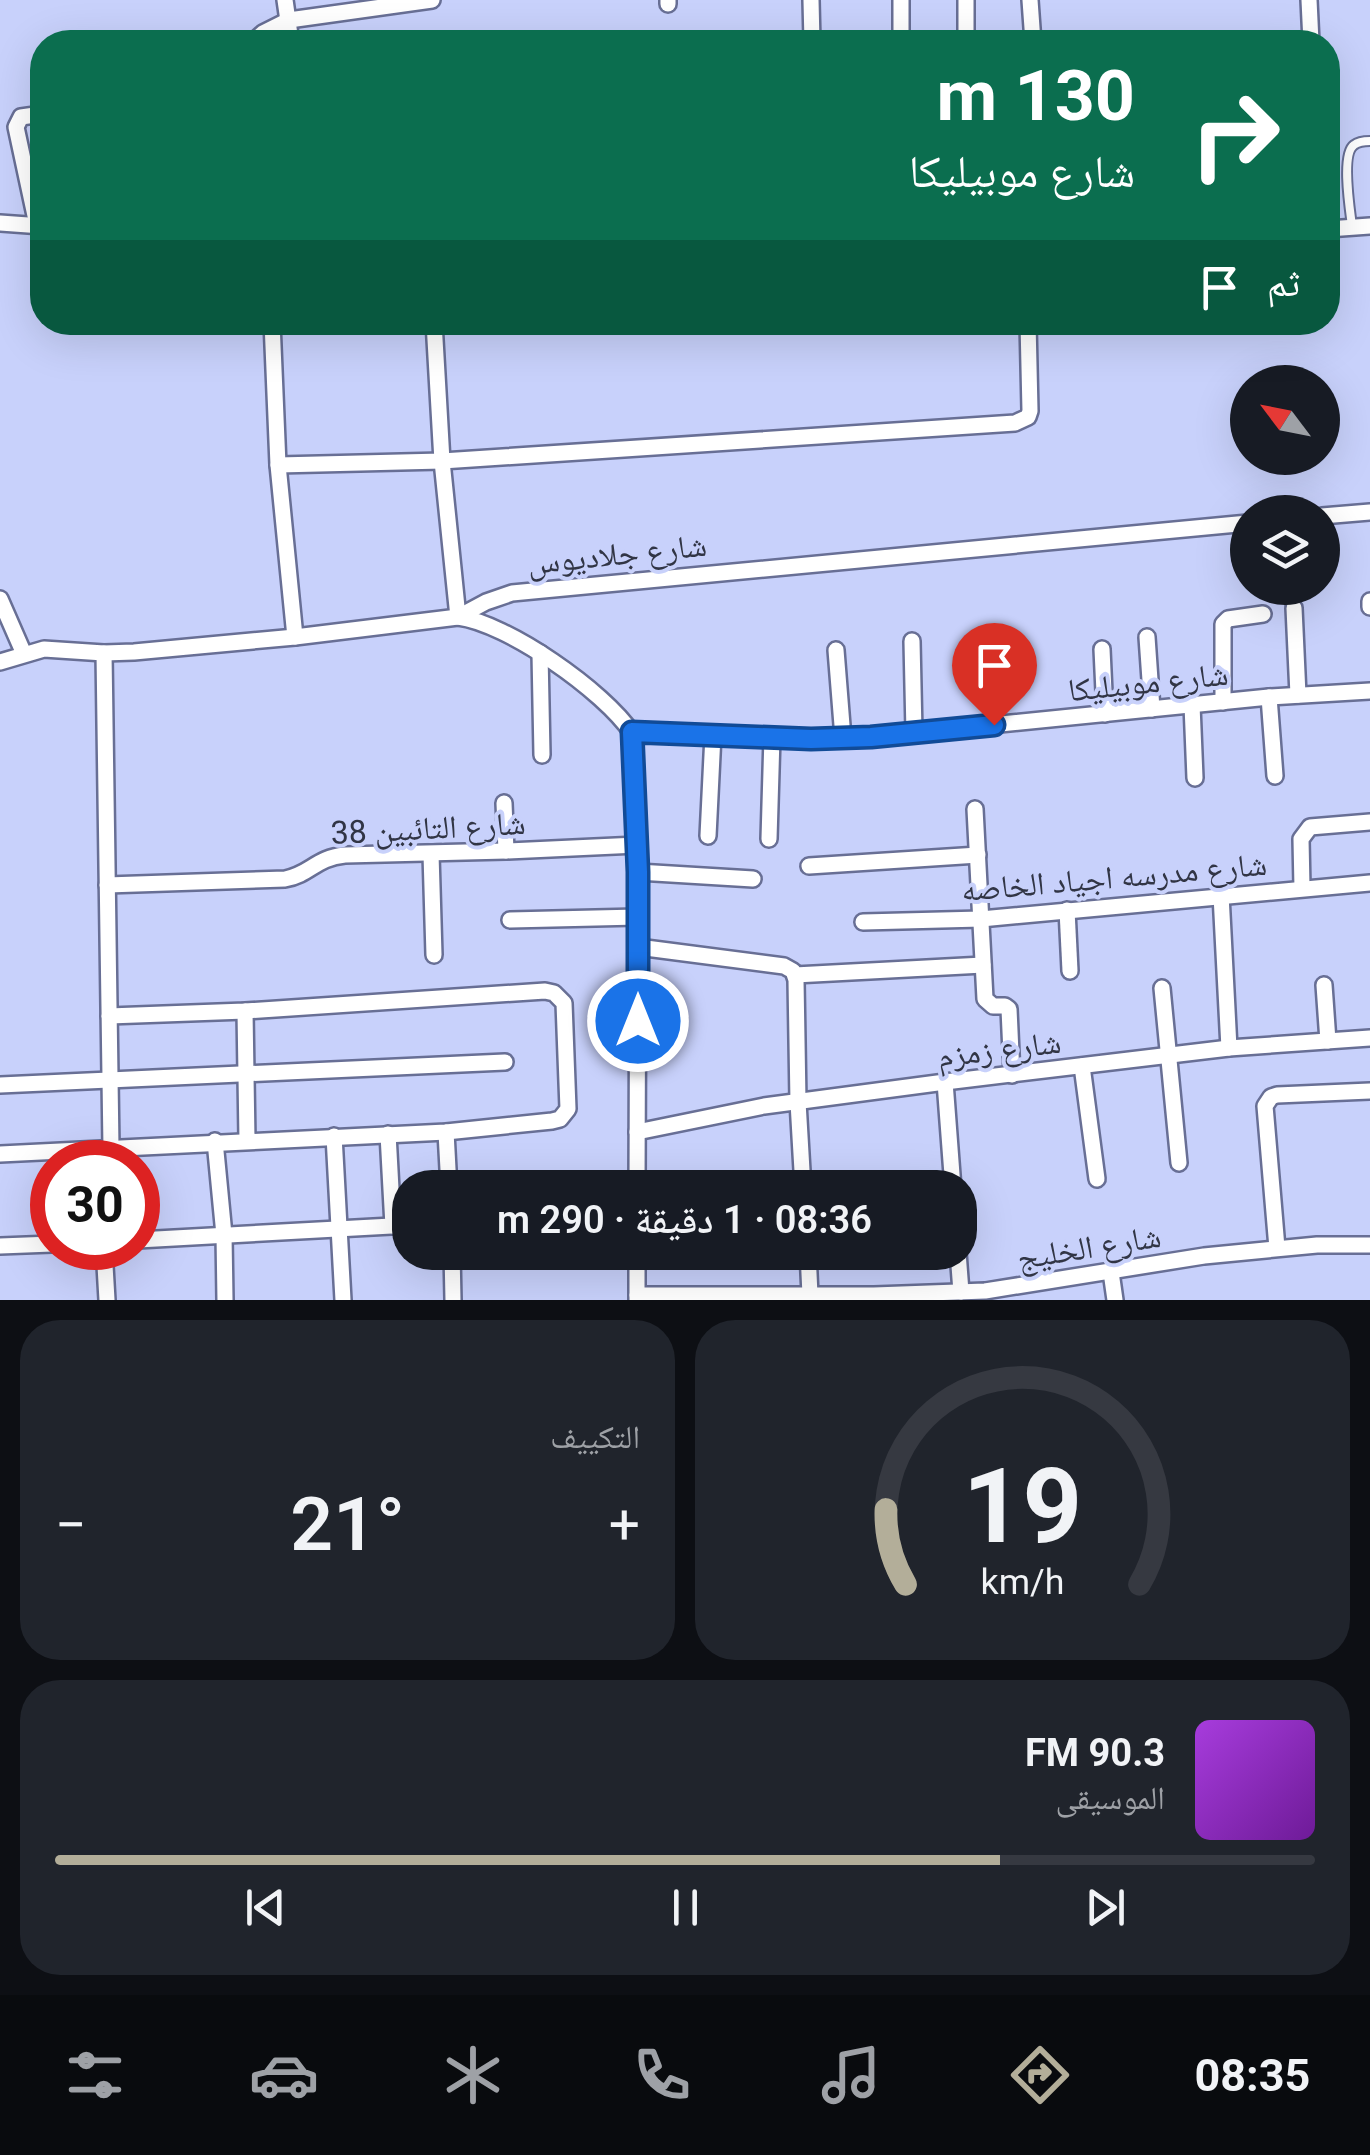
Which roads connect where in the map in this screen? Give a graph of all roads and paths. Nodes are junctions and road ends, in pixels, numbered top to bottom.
1 (286, 0) edge
2 (432, 0) edge
3 (811, 0) edge
4 (901, 0) edge
5 (966, 0) edge
6 (1030, 0) edge
7 (1309, 0) edge
8 (289, 20) junction
9 (269, 30) edge
10 (289, 30) edge
11 (812, 30) edge
12 (901, 30) edge
13 (966, 30) edge
14 (1032, 30) edge
15 (1311, 30) edge
16 (30, 116) edge
17 (1370, 141) edge
18 (30, 169) edge
19 (0, 223) edge
20 (30, 225) edge
21 (1370, 226) edge
22 (1340, 228) edge
23 (1352, 228) junction
24 (273, 335) edge
25 (435, 335) edge
26 (1028, 335) edge
27 (442, 461) junction
28 (278, 466) junction
29 (1370, 512) edge
30 (1340, 514) edge
31 (1230, 525) edge
32 (0, 599) edge
33 (1294, 608) dead end
34 (1263, 614) dead end
35 (458, 616) junction
36 (295, 637) junction
37 (1147, 638) dead end
38 (912, 641) dead end
39 (1102, 648) dead end
40 (836, 650) dead end
41 (104, 653) junction
42 (540, 653) junction
43 (24, 654) junction
44 (991, 661) dead end
45 (0, 662) edge
46 (1370, 691) edge
47 (1298, 695) junction
48 (1268, 697) junction
49 (1223, 702) junction
50 (1192, 705) junction
51 (1152, 709) junction
52 (1105, 714) junction
53 (994, 725) junction
54 (632, 732) junction
55 (914, 733) junction
56 (713, 735) junction
57 (772, 737) junction
58 (843, 738) junction
59 (542, 754) dead end
60 (1275, 776) dead end
61 (1195, 778) dead end
62 (504, 803) dead end
63 (975, 808) dead end
64 (1370, 822) edge
65 (708, 836) dead end
66 (769, 839) dead end
67 (636, 845) junction
68 (506, 851) junction
69 (431, 854) junction
70 (978, 855) junction
71 (809, 866) dead end
72 (638, 872) junction
73 (753, 879) dead end
74 (1370, 882) edge
75 (106, 886) junction
76 (1302, 888) junction
77 (1221, 894) junction
78 (1067, 910) junction
79 (638, 917) junction
80 (981, 918) junction
81 (510, 920) dead end
82 (863, 922) dead end
83 (638, 948) junction
84 (434, 955) dead end
85 (983, 965) junction
86 (1070, 971) dead end
87 (795, 975) junction
88 (1324, 985) dead end
89 (1162, 988) dead end
90 (245, 1011) junction
91 (109, 1016) junction
92 (1370, 1038) edge
93 (1328, 1041) junction
94 (1229, 1048) junction
95 (1167, 1056) junction
96 (505, 1062) dead end
97 (1082, 1066) junction
98 (246, 1075) junction
99 (1012, 1075) junction
100 (110, 1080) junction
101 (945, 1082) junction
102 (0, 1085) edge
103 (1370, 1091) edge
104 (798, 1102) junction
105 (446, 1132) junction
106 (637, 1132) junction
107 (388, 1134) junction
108 (334, 1136) junction
109 (104, 1140) edge
110 (247, 1140) junction
111 (215, 1142) junction
112 (160, 1147) edge
113 (0, 1154) edge
114 (30, 1154) edge
115 (1179, 1163) dead end
116 (393, 1170) edge
117 (448, 1170) edge
118 (637, 1170) edge
119 (802, 1170) edge
120 (952, 1170) edge
121 (1096, 1179) dead end
122 (392, 1226) edge
123 (338, 1228) junction
124 (224, 1234) junction
125 (160, 1238) edge
126 (30, 1245) edge
127 (1370, 1245) edge
128 (0, 1246) edge
129 (1277, 1248) junction
130 (105, 1270) edge
131 (452, 1270) edge
132 (637, 1270) edge
133 (809, 1270) edge
134 (959, 1270) edge
135 (1111, 1272) junction
136 (961, 1292) junction
137 (810, 1295) junction
138 (637, 1297) edge
139 (107, 1300) edge
140 (225, 1300) edge
141 (343, 1300) edge
142 (453, 1300) edge
143 (1115, 1300) edge

1 - 8 street
2 - 8 street
3 - 11 street
4 - 12 street
5 - 13 street
6 - 14 street
7 - 15 street
8 - 9 street
8 - 10 street
16 - 18 street
17 - 23 lane
19 - 20 street
21 - 23 street
22 - 23 street
24 - 28 street
25 - 27 street
26 - 27 street
27 - 28 street
27 - 35 street
28 - 36 street
29 - 30 street
31 - 35 street, شارع جلاديوس
32 - 43 street
33 - 47 street
34 - 49 street
35 - 36 street, شارع جلاديوس
35 - 42 street
36 - 41 street, شارع جلاديوس
37 - 51 street
38 - 55 street
39 - 52 street
40 - 58 street
41 - 43 street, شارع جلاديوس
41 - 75 street
42 - 54 street
42 - 59 street
43 - 45 street, شارع جلاديوس
44 - 53 street
46 - 47 street, شارع موبيليكا
47 - 48 street, شارع موبيليكا
48 - 49 street, شارع موبيليكا
48 - 60 street
49 - 50 street, شارع موبيليكا
50 - 51 street, شارع موبيليكا
50 - 61 street
51 - 52 street, شارع موبيليكا
52 - 53 street, شارع موبيليكا
53 - 55 street, شارع موبيليكا
54 - 56 street, شارع موبيليكا
54 - 67 street
55 - 58 street, شارع موبيليكا
56 - 57 street, شارع موبيليكا
56 - 65 street
57 - 58 street, شارع موبيليكا
57 - 66 street
62 - 68 street
63 - 70 street
64 - 76 street
67 - 68 street, شارع التائبين 38
67 - 72 street
68 - 69 street, شارع التائبين 38
69 - 75 street, شارع التائبين 38
69 - 84 street
70 - 71 street
70 - 80 street
72 - 73 street
72 - 79 street
74 - 76 street, شارع مدرسه اجياد الخاصه
75 - 91 street
76 - 77 street, شارع مدرسه اجياد الخاصه
77 - 78 street, شارع مدرسه اجياد الخاصه
77 - 94 street
78 - 80 street, شارع مدرسه اجياد الخاصه
78 - 86 street
79 - 81 street
79 - 83 street
80 - 82 street, شارع مدرسه اجياد الخاصه
80 - 85 street
83 - 87 street
83 - 106 street
85 - 87 street
85 - 99 street
87 - 104 street
88 - 93 street
89 - 95 street
90 - 91 street
90 - 98 street
90 - 105 street
91 - 100 street
92 - 93 street, شارع زمزم
93 - 94 street, شارع زمزم
94 - 95 street, شارع زمزم
95 - 97 street, شارع زمزم
95 - 115 street
96 - 98 street
97 - 99 street, شارع زمزم
97 - 121 street
98 - 100 street
98 - 110 street
99 - 101 street, شارع زمزم
100 - 102 street
100 - 109 street
101 - 104 street, شارع زمزم
101 - 120 street
103 - 129 street
104 - 106 street, شارع زمزم
104 - 119 street
105 - 107 street
105 - 117 street
106 - 118 street
107 - 108 street
107 - 116 street
108 - 110 street
108 - 123 street
110 - 111 street
111 - 112 street
111 - 124 street
113 - 114 street
122 - 123 street
123 - 124 street
123 - 141 street
124 - 125 street
124 - 140 street
126 - 128 street
127 - 129 street, شارع الخليج
129 - 135 street, شارع الخليج
130 - 139 street
131 - 142 street
132 - 138 street
133 - 137 street
134 - 136 street
135 - 136 street, شارع الخليج
135 - 143 street
136 - 137 street, شارع الخليج
137 - 138 street, شارع الخليج

